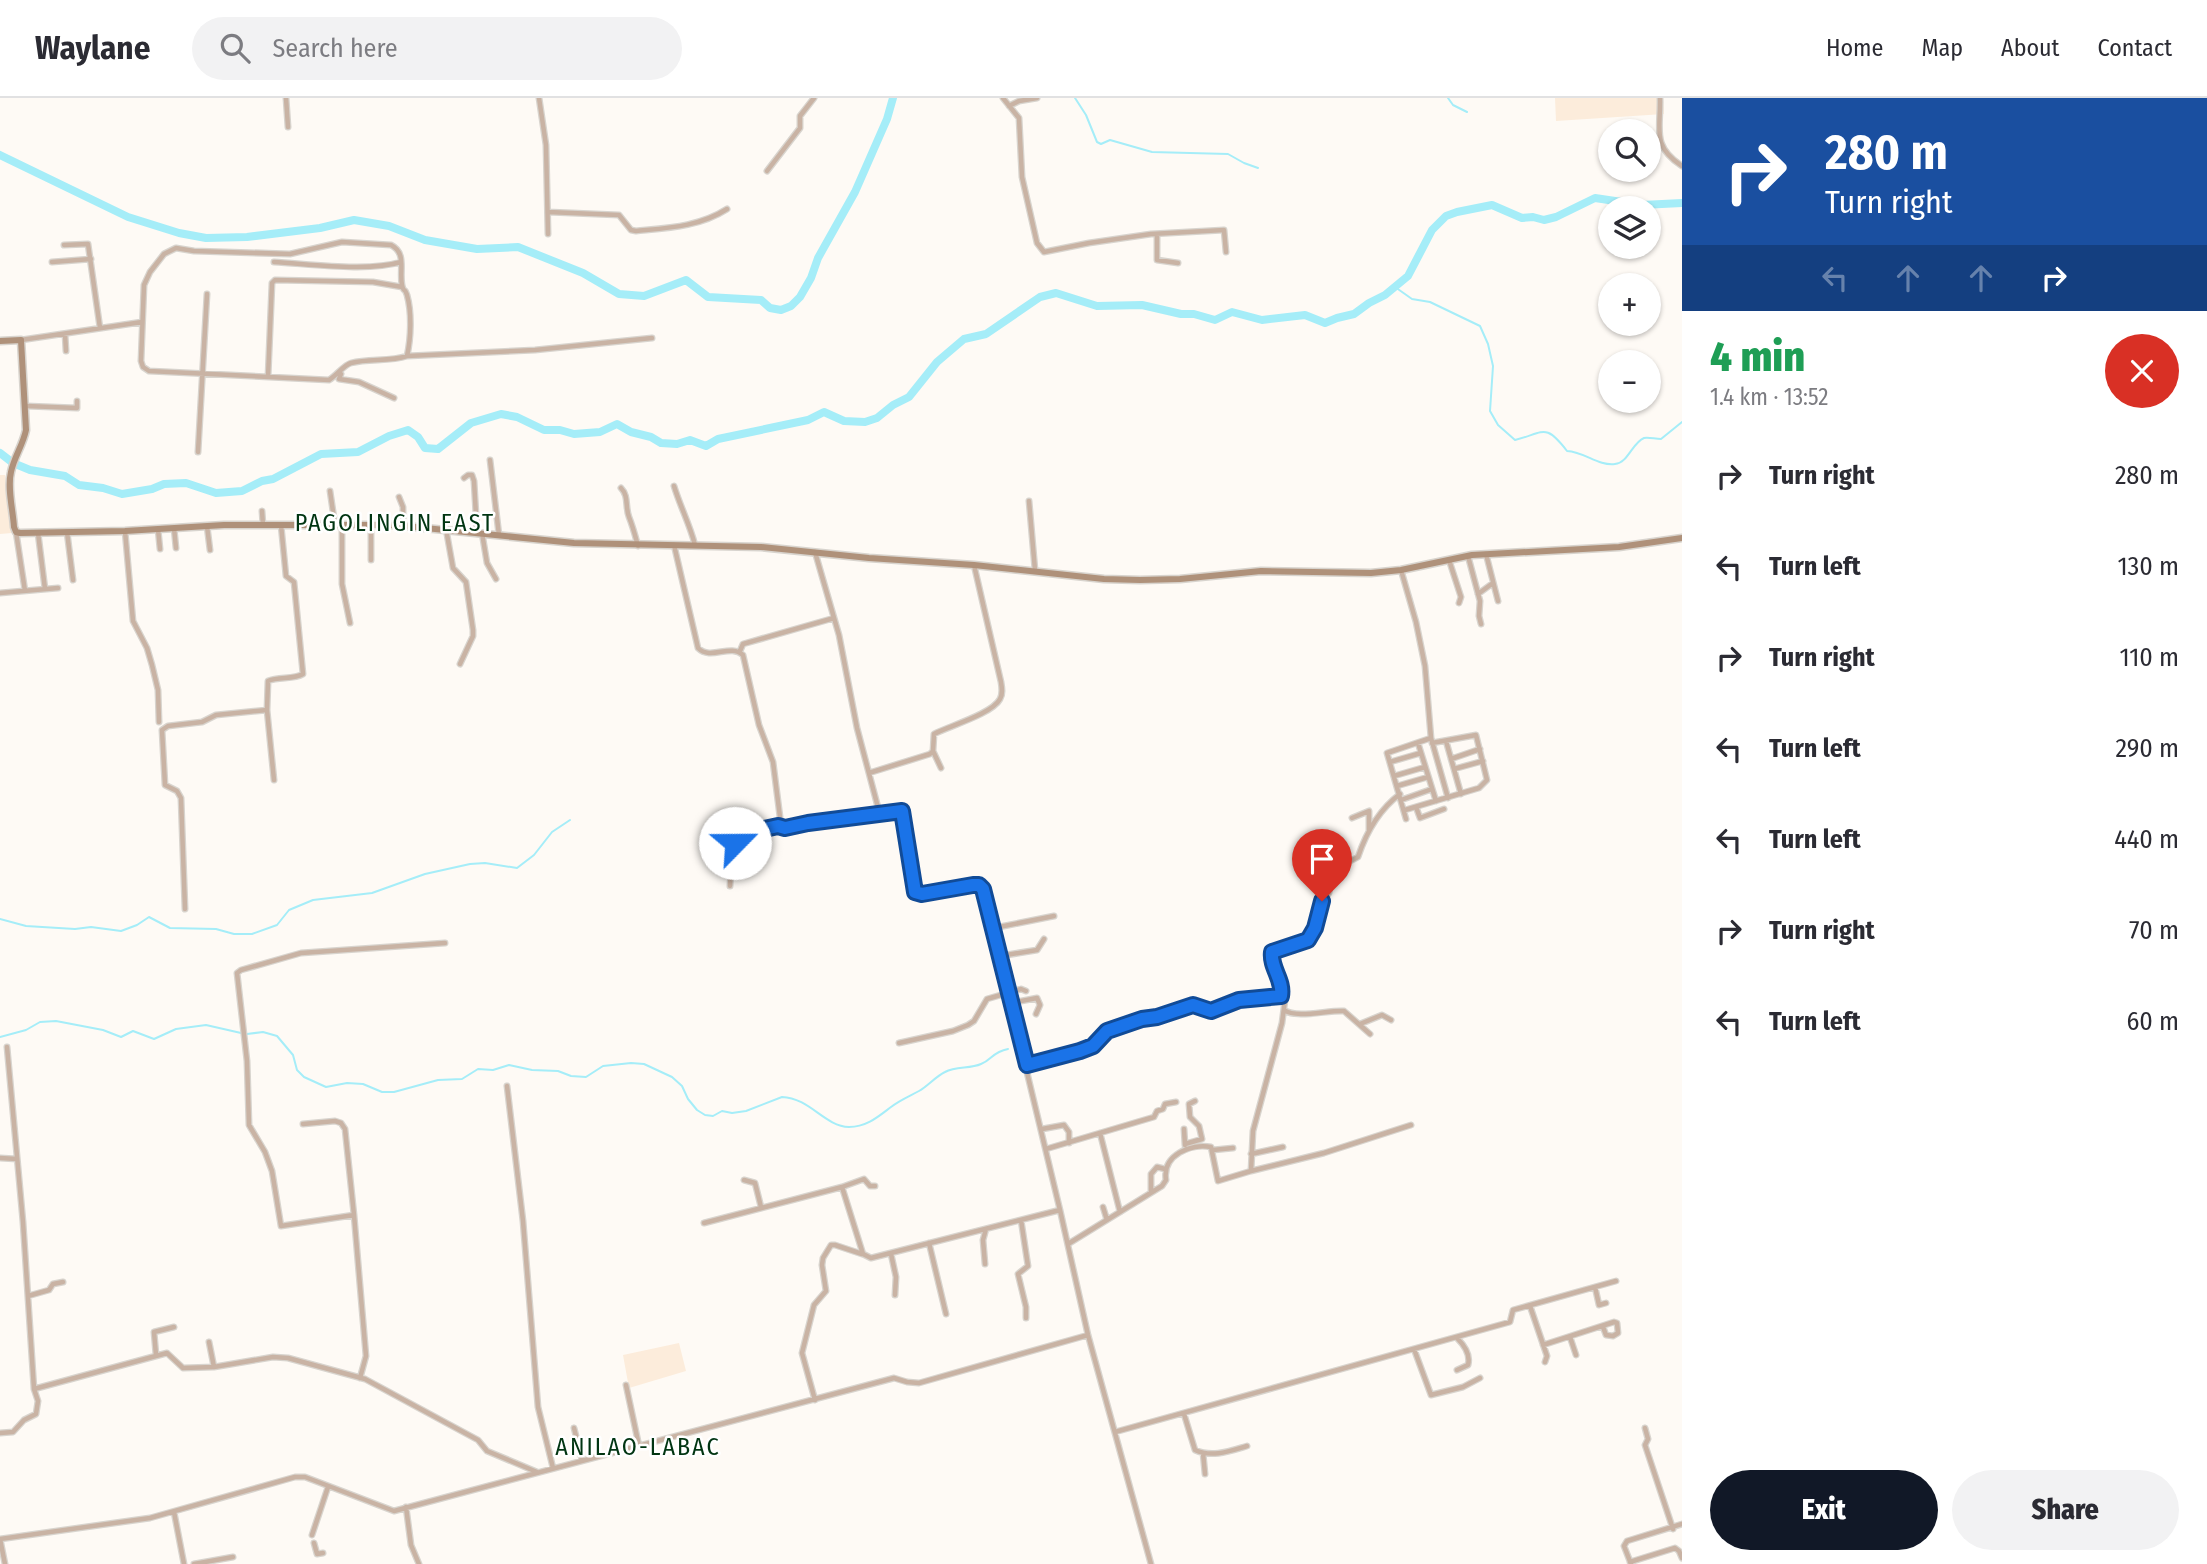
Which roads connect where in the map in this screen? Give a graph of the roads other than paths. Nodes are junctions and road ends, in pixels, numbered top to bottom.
1 (286, 98) edge
2 (539, 98) edge
3 (815, 98) edge
4 (1003, 98) edge
5 (1037, 98) edge
6 (1660, 98) edge
7 (1009, 106) junction
8 (288, 127) dead end
9 (1682, 166) edge
10 (768, 171) dead end
11 (727, 209) dead end
12 (548, 212) junction
13 (548, 234) dead end
14 (1157, 234) junction
15 (64, 245) dead end
16 (1227, 252) dead end
17 (91, 259) junction
18 (52, 262) dead end
19 (274, 262) dead end
20 (401, 262) junction
21 (1178, 263) dead end
22 (402, 287) junction
23 (207, 294) dead end
24 (142, 322) junction
25 (100, 328) junction
26 (65, 334) junction
27 (652, 338) dead end
28 (21, 340) junction
29 (0, 341) edge
30 (66, 351) dead end
31 (407, 356) junction
32 (341, 373) junction
33 (201, 374) junction
34 (268, 377) junction
35 (394, 398) dead end
36 (77, 401) dead end
37 (26, 406) junction
38 (198, 452) dead end
39 (490, 460) dead end
40 (464, 478) dead end
41 (674, 486) dead end
42 (621, 488) dead end
43 (330, 491) dead end
44 (399, 497) dead end
45 (1029, 501) dead end
46 (262, 511) dead end
47 (263, 525) junction
48 (281, 525) junction
49 (339, 525) junction
50 (371, 525) junction
51 (403, 525) junction
52 (207, 526) junction
53 (174, 527) junction
54 (158, 528) junction
55 (446, 528) junction
56 (125, 531) junction
57 (16, 532) junction
58 (67, 532) junction
59 (479, 532) junction
60 (38, 533) junction
61 (499, 535) junction
62 (1682, 538) edge
63 (674, 544) junction
64 (638, 546) junction
65 (696, 546) junction
66 (176, 548) dead end
67 (160, 549) dead end
68 (210, 550) dead end
69 (815, 552) junction
70 (1486, 554) junction
71 (1468, 556) junction
72 (1448, 559) junction
73 (371, 560) dead end
74 (974, 565) junction
75 (1035, 570) junction
76 (1401, 570) junction
77 (496, 579) dead end
78 (73, 580) dead end
79 (1493, 583) junction
80 (58, 588) dead end
81 (45, 589) junction
82 (25, 591) junction
83 (0, 593) edge
84 (1478, 594) junction
85 (1498, 601) dead end
86 (1459, 603) dead end
87 (834, 618) junction
88 (350, 623) dead end
89 (1481, 624) dead end
90 (740, 652) junction
91 (460, 664) dead end
92 (267, 710) junction
93 (159, 722) dead end
94 (1432, 741) junction
95 (1446, 741) junction
96 (1418, 743) junction
97 (1480, 749) junction
98 (933, 751) junction
99 (1421, 753) junction
100 (1451, 759) junction
101 (1483, 761) junction
102 (1390, 762) junction
103 (1425, 767) junction
104 (941, 768) dead end
105 (1454, 769) junction
106 (869, 773) junction
107 (1394, 776) junction
108 (1429, 778) junction
109 (274, 780) dead end
110 (1397, 786) junction
111 (1432, 789) junction
112 (1400, 794) junction
113 (1461, 794) junction
114 (1448, 798) junction
115 (1402, 800) junction
116 (1436, 801) junction
117 (1416, 807) junction
118 (1444, 809) dead end
119 (1405, 810) junction
120 (880, 815) junction
121 (1352, 818) dead end
122 (1406, 819) dead end
123 (778, 826) junction
124 (1369, 831) junction
125 (1326, 861) dead end
126 (1333, 870) junction
127 (730, 886) dead end
128 (185, 909) dead end
129 (1054, 916) dead end
130 (994, 928) junction
131 (1044, 939) dead end
132 (444, 943) dead end
133 (1000, 956) junction
134 (1026, 991) dead end
135 (1010, 992) junction
136 (1281, 996) junction
137 (1014, 1003) junction
138 (1284, 1010) junction
139 (1036, 1014) dead end
140 (1391, 1020) dead end
141 (1360, 1024) junction
142 (1370, 1034) dead end
143 (899, 1042) dead end
144 (7, 1047) dead end
145 (1027, 1065) junction
146 (507, 1086) dead end
147 (1195, 1101) dead end
148 (1176, 1102) dead end
149 (303, 1124) dead end
150 (1411, 1125) dead end
151 (1042, 1129) junction
152 (1184, 1129) dead end
153 (1100, 1133) junction
154 (1069, 1143) junction
155 (1185, 1147) junction
156 (1283, 1147) dead end
157 (1233, 1148) dead end
158 (1046, 1149) junction
159 (1213, 1150) junction
160 (1251, 1154) junction
161 (0, 1158) edge
162 (17, 1159) junction
163 (1165, 1169) junction
164 (1251, 1171) junction
165 (744, 1180) dead end
166 (842, 1186) junction
167 (875, 1186) dead end
168 (1151, 1192) junction
169 (761, 1207) junction
170 (1103, 1207) dead end
171 (1060, 1210) junction
172 (1120, 1212) junction
173 (354, 1215) junction
174 (1021, 1220) junction
175 (1107, 1220) junction
176 (704, 1223) dead end
177 (986, 1229) junction
178 (929, 1243) junction
179 (1068, 1244) junction
180 (863, 1254) junction
181 (891, 1254) junction
182 (985, 1264) dead end
183 (1616, 1281) dead end
184 (63, 1282) dead end
185 (1595, 1287) junction
186 (895, 1295) dead end
187 (28, 1296) junction
188 (1606, 1303) dead end
189 (1530, 1306) junction
190 (946, 1314) dead end
191 (1026, 1318) dead end
192 (174, 1327) dead end
193 (1603, 1327) dead end
194 (1088, 1335) junction
195 (1456, 1337) junction
196 (1570, 1337) junction
197 (209, 1342) dead end
198 (1543, 1345) junction
199 (1414, 1349) junction
200 (156, 1355) junction
201 (1576, 1355) dead end
202 (1545, 1362) dead end
203 (214, 1367) junction
204 (1457, 1370) dead end
205 (360, 1378) junction
206 (1480, 1378) dead end
207 (626, 1385) dead end
208 (34, 1389) junction
209 (815, 1400) junction
210 (1184, 1414) junction
211 (1645, 1428) dead end
212 (574, 1429) dead end
213 (1115, 1432) junction
214 (0, 1433) edge
215 (639, 1446) junction
216 (1247, 1446) dead end
217 (1203, 1453) junction
218 (582, 1460) junction
219 (553, 1468) junction
220 (537, 1472) junction
221 (1205, 1474) dead end
222 (328, 1487) junction
223 (406, 1507) junction
224 (394, 1511) junction
225 (174, 1513) junction
226 (407, 1514) junction
227 (1682, 1524) edge
228 (1673, 1529) junction
229 (312, 1535) dead end
230 (0, 1538) edge
231 (314, 1543) dead end
232 (323, 1553) dead end
233 (233, 1557) dead end
234 (1682, 1558) edge
235 (1630, 1563) edge
236 (5, 1564) edge
237 (184, 1564) edge
238 (194, 1564) edge
239 (419, 1564) edge
240 (1151, 1564) edge

1 - 8 street
2 - 12 street
3 - 10 street
4 - 7 street
5 - 7 street
6 - 9 street
7 - 14 street
11 - 12 street
12 - 13 street
14 - 16 street
14 - 21 street
15 - 17 street
17 - 18 street
17 - 25 street
19 - 20 street
20 - 22 street
20 - 24 street
22 - 31 street
22 - 34 street
23 - 33 street
24 - 25 street
24 - 33 street
25 - 26 street
26 - 28 street
26 - 30 street
27 - 31 street
28 - 29 street
28 - 37 street
31 - 32 street
32 - 34 street
32 - 35 street
33 - 34 street
33 - 38 street
36 - 37 street
37 - 57 street
39 - 61 street
40 - 59 street
41 - 65 street
42 - 64 street
43 - 49 street
44 - 51 street
45 - 75 street
46 - 47 street
47 - 48 street
47 - 52 street
48 - 49 street
48 - 92 street
49 - 50 street
49 - 88 street
50 - 51 street
50 - 73 street
51 - 55 street
52 - 53 street
52 - 68 street
53 - 54 street
53 - 66 street
54 - 56 street
54 - 67 street
55 - 59 street
55 - 91 street
56 - 58 street
56 - 93 street
57 - 60 street
57 - 82 street
58 - 60 street
58 - 78 street
59 - 61 street
59 - 77 street
60 - 81 street
61 - 64 street
62 - 70 street
63 - 64 street
63 - 65 street
63 - 90 street
65 - 69 street
69 - 74 street
69 - 87 street
70 - 71 street
70 - 79 street
71 - 72 street
71 - 84 street
72 - 76 street
72 - 86 street
74 - 75 street
74 - 98 street
75 - 76 street
76 - 94 street
79 - 84 street
79 - 85 street
80 - 81 street
81 - 82 street
82 - 83 street
84 - 89 street
87 - 90 street
87 - 106 street
90 - 123 street
92 - 109 street
92 - 128 street
94 - 95 street
94 - 96 street
94 - 114 street
95 - 97 street
95 - 100 street
96 - 99 street
96 - 102 street
97 - 100 street
97 - 101 street
98 - 104 street
98 - 106 street
99 - 102 street
99 - 103 street
100 - 105 street
101 - 105 street
101 - 113 street
102 - 107 street
103 - 107 street
103 - 108 street
105 - 113 street
106 - 120 street
107 - 110 street
108 - 110 street
108 - 111 street
110 - 112 street
111 - 115 street
111 - 116 street
112 - 115 street
112 - 124 street
113 - 114 street
114 - 116 street
115 - 119 street
116 - 117 street
117 - 118 street
117 - 119 street
119 - 122 street
120 - 123 street
120 - 130 street
121 - 124 street
123 - 127 street
124 - 126 street
125 - 126 street
126 - 136 street
129 - 130 street
130 - 133 street
131 - 133 street
132 - 173 street
133 - 135 street
134 - 135 street
135 - 137 street
135 - 143 street
136 - 138 street
136 - 145 street
137 - 139 street
137 - 145 street
138 - 141 street
138 - 160 street
140 - 141 street
141 - 142 street
144 - 162 street
145 - 151 street
146 - 219 street
147 - 155 street
148 - 153 street
149 - 173 street
150 - 164 street
151 - 154 street
151 - 158 street
152 - 155 street
153 - 154 street
153 - 172 street
154 - 158 street
155 - 159 street
155 - 163 street
156 - 160 street
157 - 159 street
158 - 171 street
159 - 164 street
160 - 164 street
161 - 162 street
162 - 187 street
163 - 168 street
163 - 168 street
165 - 169 street
166 - 167 street
166 - 169 street
166 - 180 street
168 - 172 street
169 - 176 street
170 - 175 street
171 - 174 street
171 - 179 street
172 - 175 street
173 - 205 street
174 - 177 street
174 - 191 street
175 - 179 street
177 - 178 street
177 - 182 street
178 - 181 street
178 - 190 street
179 - 194 street
180 - 181 street
180 - 209 street
181 - 186 street
183 - 185 street
184 - 187 street
185 - 188 street
185 - 189 street
187 - 208 street
189 - 195 street
189 - 198 street
192 - 200 street
193 - 196 street
194 - 209 street
194 - 213 street
195 - 199 street
195 - 204 street
196 - 198 street
196 - 201 street
197 - 203 street
198 - 202 street
199 - 206 street
199 - 210 street
200 - 203 street
200 - 208 street
203 - 205 street
205 - 220 street
207 - 215 street
208 - 214 street
209 - 215 street
210 - 213 street
210 - 217 street
211 - 228 street
212 - 218 street
213 - 240 street
215 - 218 street
216 - 217 street
217 - 221 street
218 - 219 street
219 - 220 street
220 - 223 street
222 - 224 street
222 - 225 street
222 - 229 street
223 - 224 street
223 - 226 street
224 - 226 street
225 - 230 street
225 - 237 street
226 - 239 street
227 - 228 street
228 - 235 street
230 - 236 street
231 - 232 street
233 - 238 street
234 - 235 street

